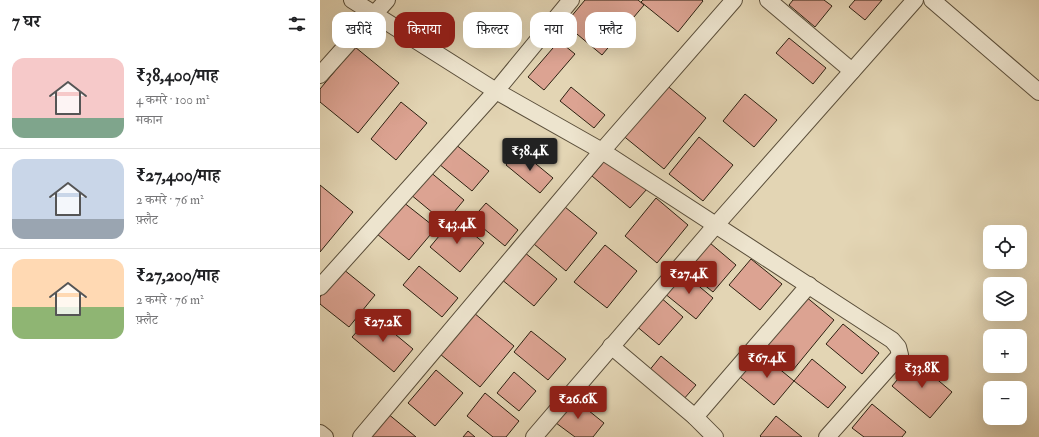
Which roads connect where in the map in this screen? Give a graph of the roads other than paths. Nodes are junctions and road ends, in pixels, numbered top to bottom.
1 (352, 0) edge
2 (387, 0) edge
3 (570, 0) edge
4 (734, 0) edge
5 (768, 0) edge
6 (915, 0) edge
7 (932, 0) edge
8 (372, 12) edge
9 (377, 12) edge
10 (386, 21) edge
11 (344, 48) edge
12 (852, 71) junction
13 (320, 75) edge
14 (496, 91) junction
15 (1039, 92) edge
16 (602, 151) junction
17 (715, 226) junction
18 (809, 285) junction
19 (320, 287) edge
20 (611, 346) junction
21 (695, 417) junction
22 (320, 433) edge
23 (325, 437) edge
24 (361, 437) edge
25 (534, 437) edge
26 (715, 437) edge
27 (827, 437) edge

1 - 8 street
2 - 9 street
3 - 14 street
4 - 16 street
5 - 12 street
6 - 12 street
7 - 15 street
10 - 14 street
11 - 13 street
12 - 17 street
14 - 16 street
14 - 19 street
16 - 17 street
16 - 24 street
17 - 18 street
17 - 20 street
18 - 21 street
18 - 27 street
20 - 21 street
20 - 25 street
21 - 26 street
22 - 23 street

